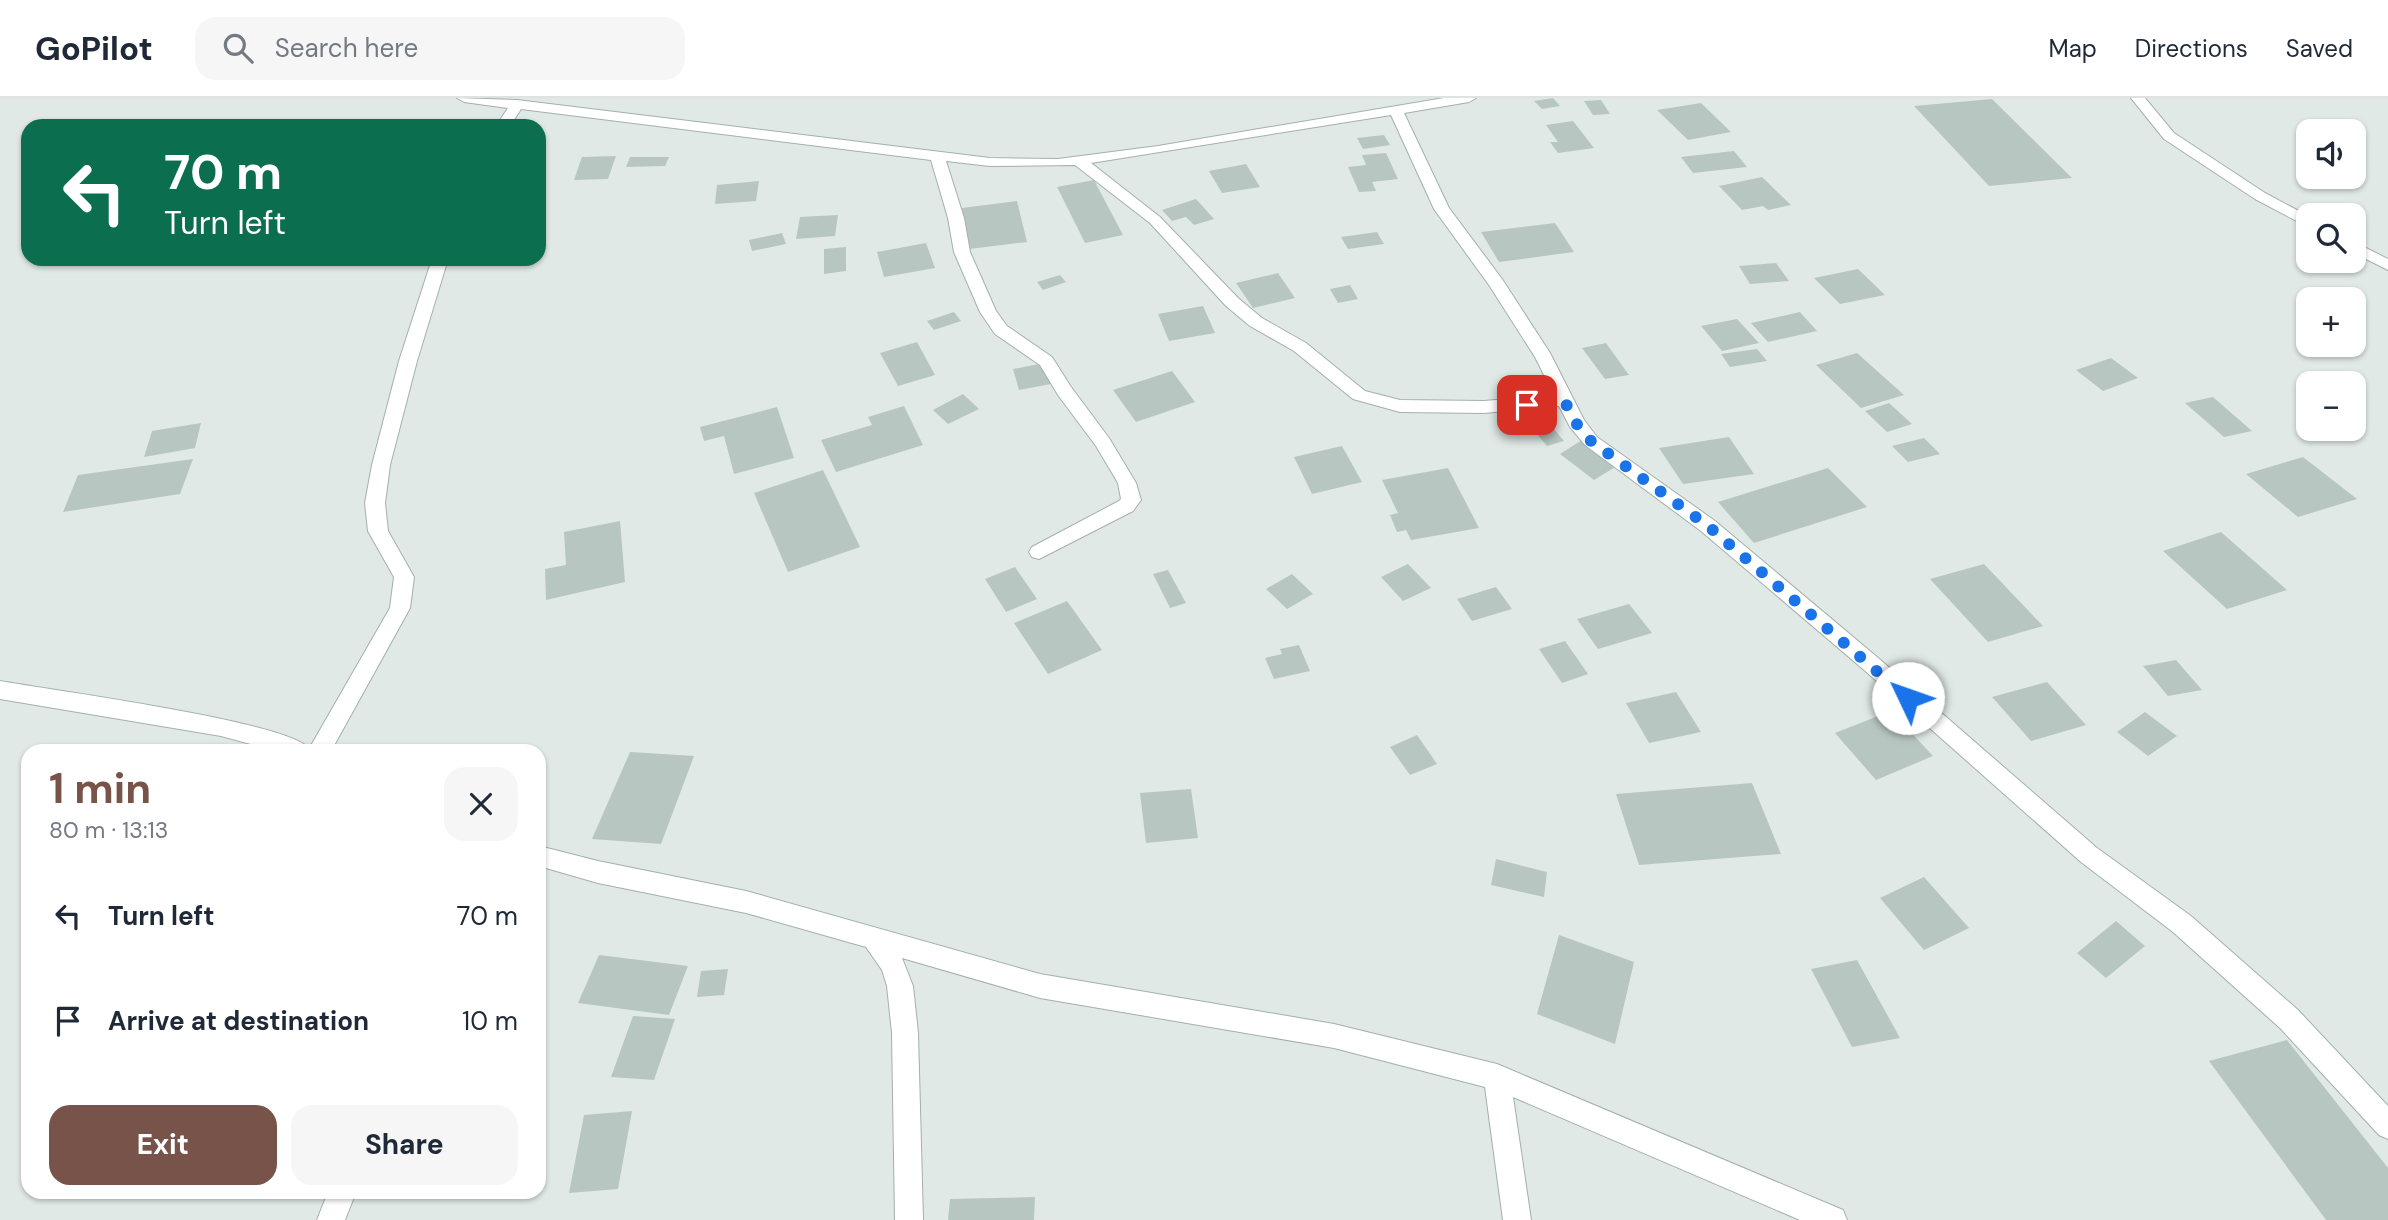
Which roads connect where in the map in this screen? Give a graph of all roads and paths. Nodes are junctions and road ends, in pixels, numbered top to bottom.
1 (464, 98) edge
2 (1469, 98) edge
3 (2138, 98) edge
4 (517, 104) junction
5 (1396, 110) junction
6 (507, 119) edge
7 (937, 156) junction
8 (1078, 160) junction
9 (2296, 216) edge
10 (2366, 253) edge
11 (2388, 265) edge
12 (438, 266) edge
13 (1564, 400) junction
14 (1039, 552) dead end
15 (0, 690) edge
16 (285, 744) edge
17 (323, 744) edge
18 (546, 858) edge
19 (874, 939) junction
20 (1497, 1077) junction
21 (2388, 1126) edge
22 (339, 1199) edge
23 (331, 1220) edge
24 (909, 1220) edge
25 (1517, 1220) edge
26 (1833, 1220) edge

1 - 4 street
2 - 5 street
3 - 9 street
4 - 6 street
4 - 7 street
5 - 8 street
5 - 13 street
7 - 8 street
7 - 14 street
8 - 13 street
10 - 11 street
12 - 17 street
13 - 21 street
15 - 16 street
18 - 19 street
19 - 20 street
19 - 24 street
20 - 25 street
20 - 26 street
22 - 23 street

